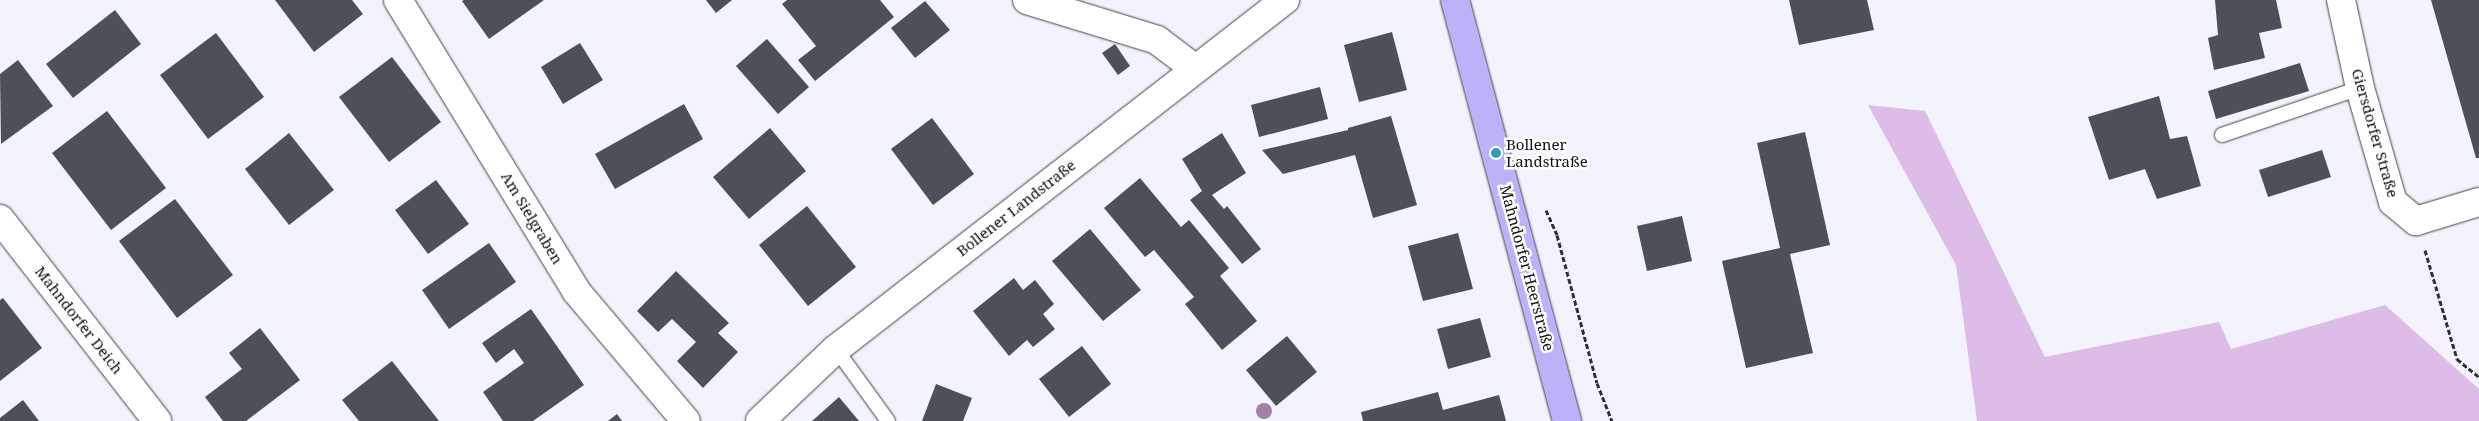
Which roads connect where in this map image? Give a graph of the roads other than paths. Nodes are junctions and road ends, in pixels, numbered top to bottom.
1 (398, 0) edge
2 (1027, 0) edge
3 (1455, 0) edge
4 (2341, 0) edge
5 (1286, 2) edge
6 (1194, 68) junction
7 (2360, 88) junction
8 (2222, 135) dead end
9 (2479, 202) edge
10 (0, 219) edge
11 (836, 349) junction
12 (157, 421) edge
13 (686, 421) edge
14 (760, 421) edge
15 (888, 421) edge
16 (1568, 421) edge

1 - 13 street, Am Sielgraben
2 - 6 street
3 - 16 main road, Mahndorfer Heerstraße
4 - 7 street, Giersdorfer Straße
5 - 6 street, Bollener Landstraße
6 - 11 street, Bollener Landstraße
7 - 8 lane
7 - 9 street, Giersdorfer Straße
10 - 12 street, Mahndorfer Deich
11 - 14 street, Bollener Landstraße
11 - 15 lane

